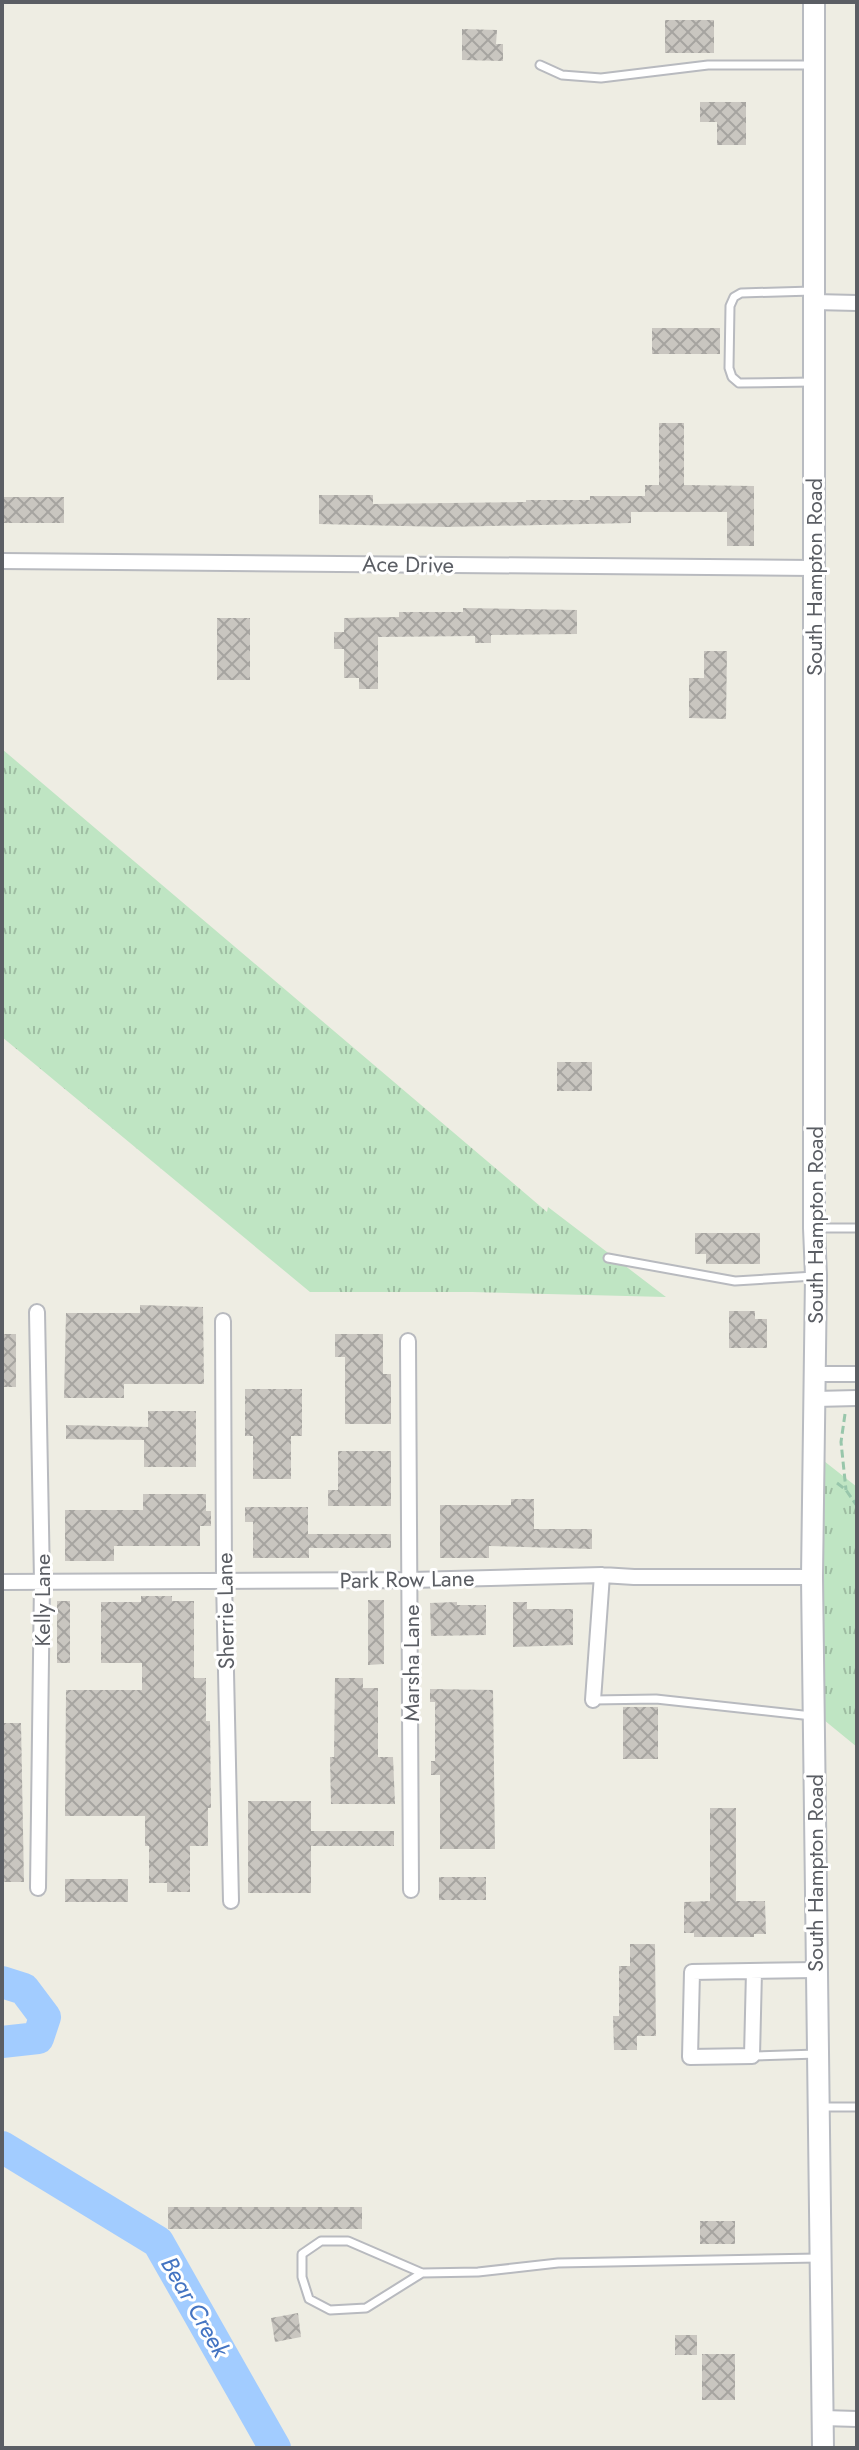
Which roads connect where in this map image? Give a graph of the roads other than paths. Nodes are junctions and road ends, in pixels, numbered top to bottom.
1 (814, 2) edge
2 (540, 65) dead end
3 (814, 65) junction
4 (814, 296) junction
5 (857, 303) edge
6 (815, 382) junction
7 (2, 561) edge
8 (813, 568) junction
9 (814, 1228) junction
10 (857, 1228) edge
11 (608, 1258) dead end
12 (816, 1276) junction
13 (37, 1312) dead end
14 (223, 1321) dead end
15 (408, 1341) dead end
16 (814, 1374) junction
17 (857, 1374) edge
18 (851, 1398) edge
19 (815, 1399) junction
20 (602, 1575) junction
21 (812, 1577) junction
22 (224, 1580) junction
23 (411, 1580) junction
24 (42, 1581) junction
25 (2, 1582) edge
26 (593, 1700) joint
27 (814, 1716) junction
28 (38, 1888) dead end
29 (411, 1890) dead end
30 (231, 1901) dead end
31 (816, 1970) junction
32 (754, 1971) junction
33 (818, 2054) junction
34 (752, 2056) junction
35 (820, 2107) junction
36 (857, 2107) edge
37 (821, 2258) junction
38 (422, 2273) junction
39 (823, 2418) junction
40 (857, 2419) edge
41 (823, 2448) edge

1 - 3 main road, South Hampton Road
2 - 3 lane
3 - 4 main road, South Hampton Road
4 - 5 street
4 - 6 main road, South Hampton Road
4 - 6 lane
6 - 8 main road, South Hampton Road
7 - 8 street, Ace Drive
8 - 9 main road, South Hampton Road
9 - 10 lane
9 - 12 main road, South Hampton Road
11 - 12 lane
12 - 16 main road, South Hampton Road
13 - 24 street, Kelly Lane
14 - 22 street, Sherrie Lane
15 - 23 street, Marsha Lane
16 - 17 street
16 - 19 main road, South Hampton Road
18 - 19 street
19 - 21 main road, South Hampton Road
20 - 21 street, Park Row Lane
20 - 23 street, Park Row Lane
20 - 26 street
21 - 27 main road, South Hampton Road
22 - 23 street, Park Row Lane
22 - 24 street, Park Row Lane
22 - 30 street, Sherrie Lane
23 - 29 street, Marsha Lane
24 - 25 street, Park Row Lane
24 - 28 street, Kelly Lane
26 - 27 lane
27 - 31 main road, South Hampton Road
31 - 32 street
31 - 33 main road, South Hampton Road
32 - 34 street
32 - 34 street
33 - 34 lane
33 - 35 main road, South Hampton Road
35 - 36 lane
35 - 37 main road, South Hampton Road
37 - 38 lane
37 - 39 main road, South Hampton Road
38 - 38 lane
39 - 40 street
39 - 41 main road, South Hampton Road

